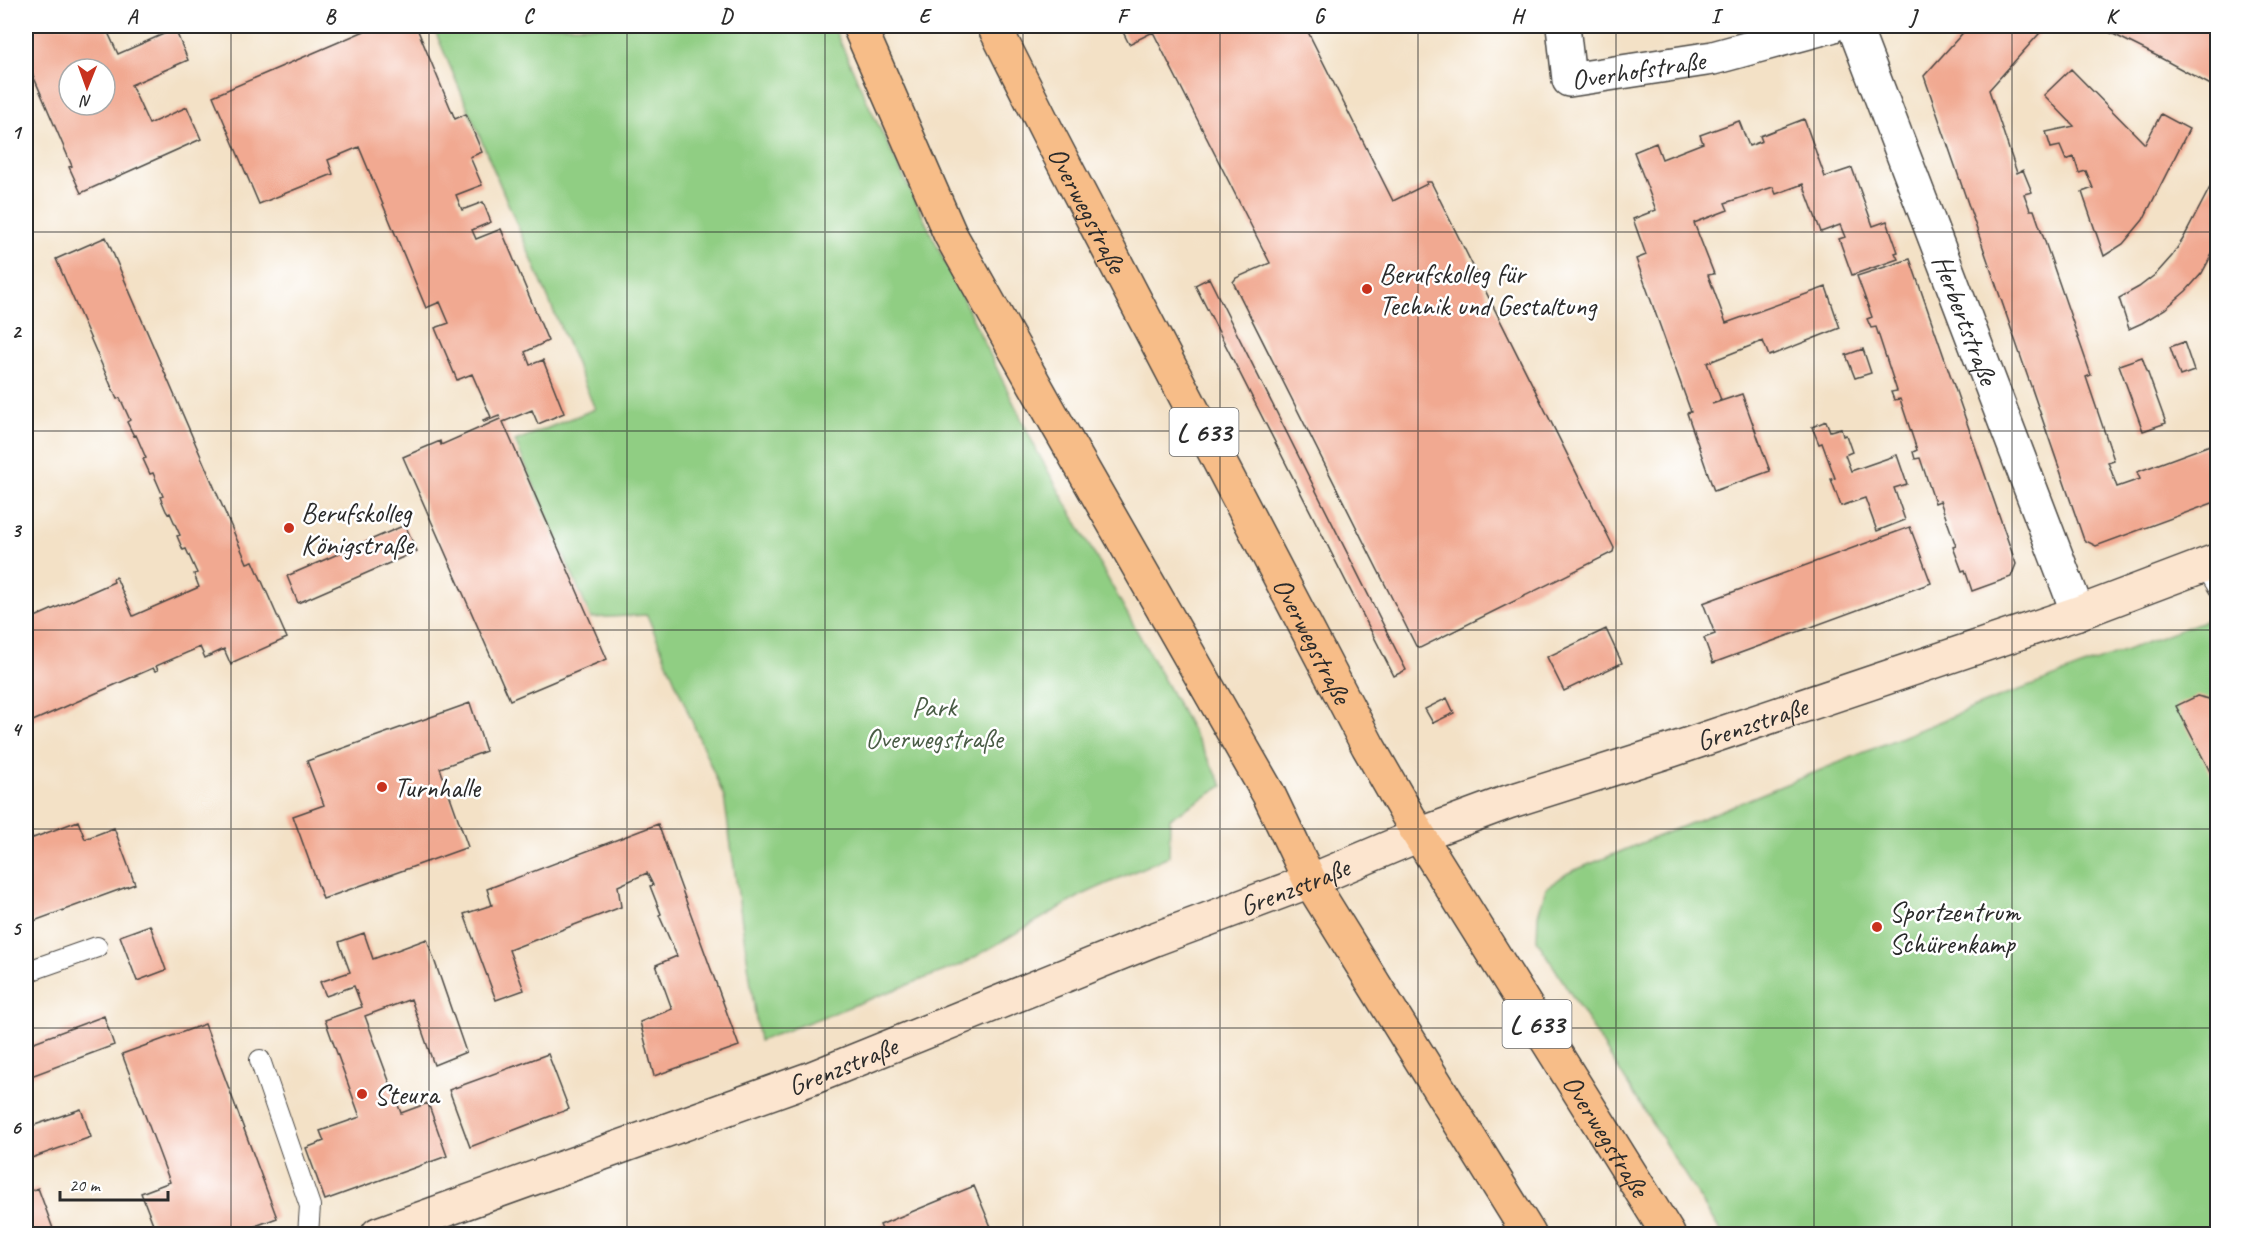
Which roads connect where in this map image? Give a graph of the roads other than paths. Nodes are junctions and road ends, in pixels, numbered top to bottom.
1 (860, 26) edge
2 (994, 26) edge
3 (1563, 26) edge
4 (1831, 26) edge
5 (1854, 26) edge
6 (2213, 571) edge
7 (2078, 614) junction
8 (1419, 836) junction
9 (1310, 881) junction
10 (97, 946) dead end
11 (26, 972) edge
12 (260, 1060) dead end
13 (308, 1234) edge
14 (378, 1234) edge
15 (1529, 1234) edge
16 (1668, 1234) edge

1 - 9 main road
2 - 8 main road, Overwegstraße / L 633
3 - 4 street, Overhofstraße
5 - 7 street, Herbertstraße
6 - 7 street, Grenzstraße
7 - 8 street, Grenzstraße
8 - 9 street, Grenzstraße
8 - 16 main road, Overwegstraße / L 633
9 - 14 street, Grenzstraße
9 - 15 main road
10 - 11 lane
12 - 13 lane

